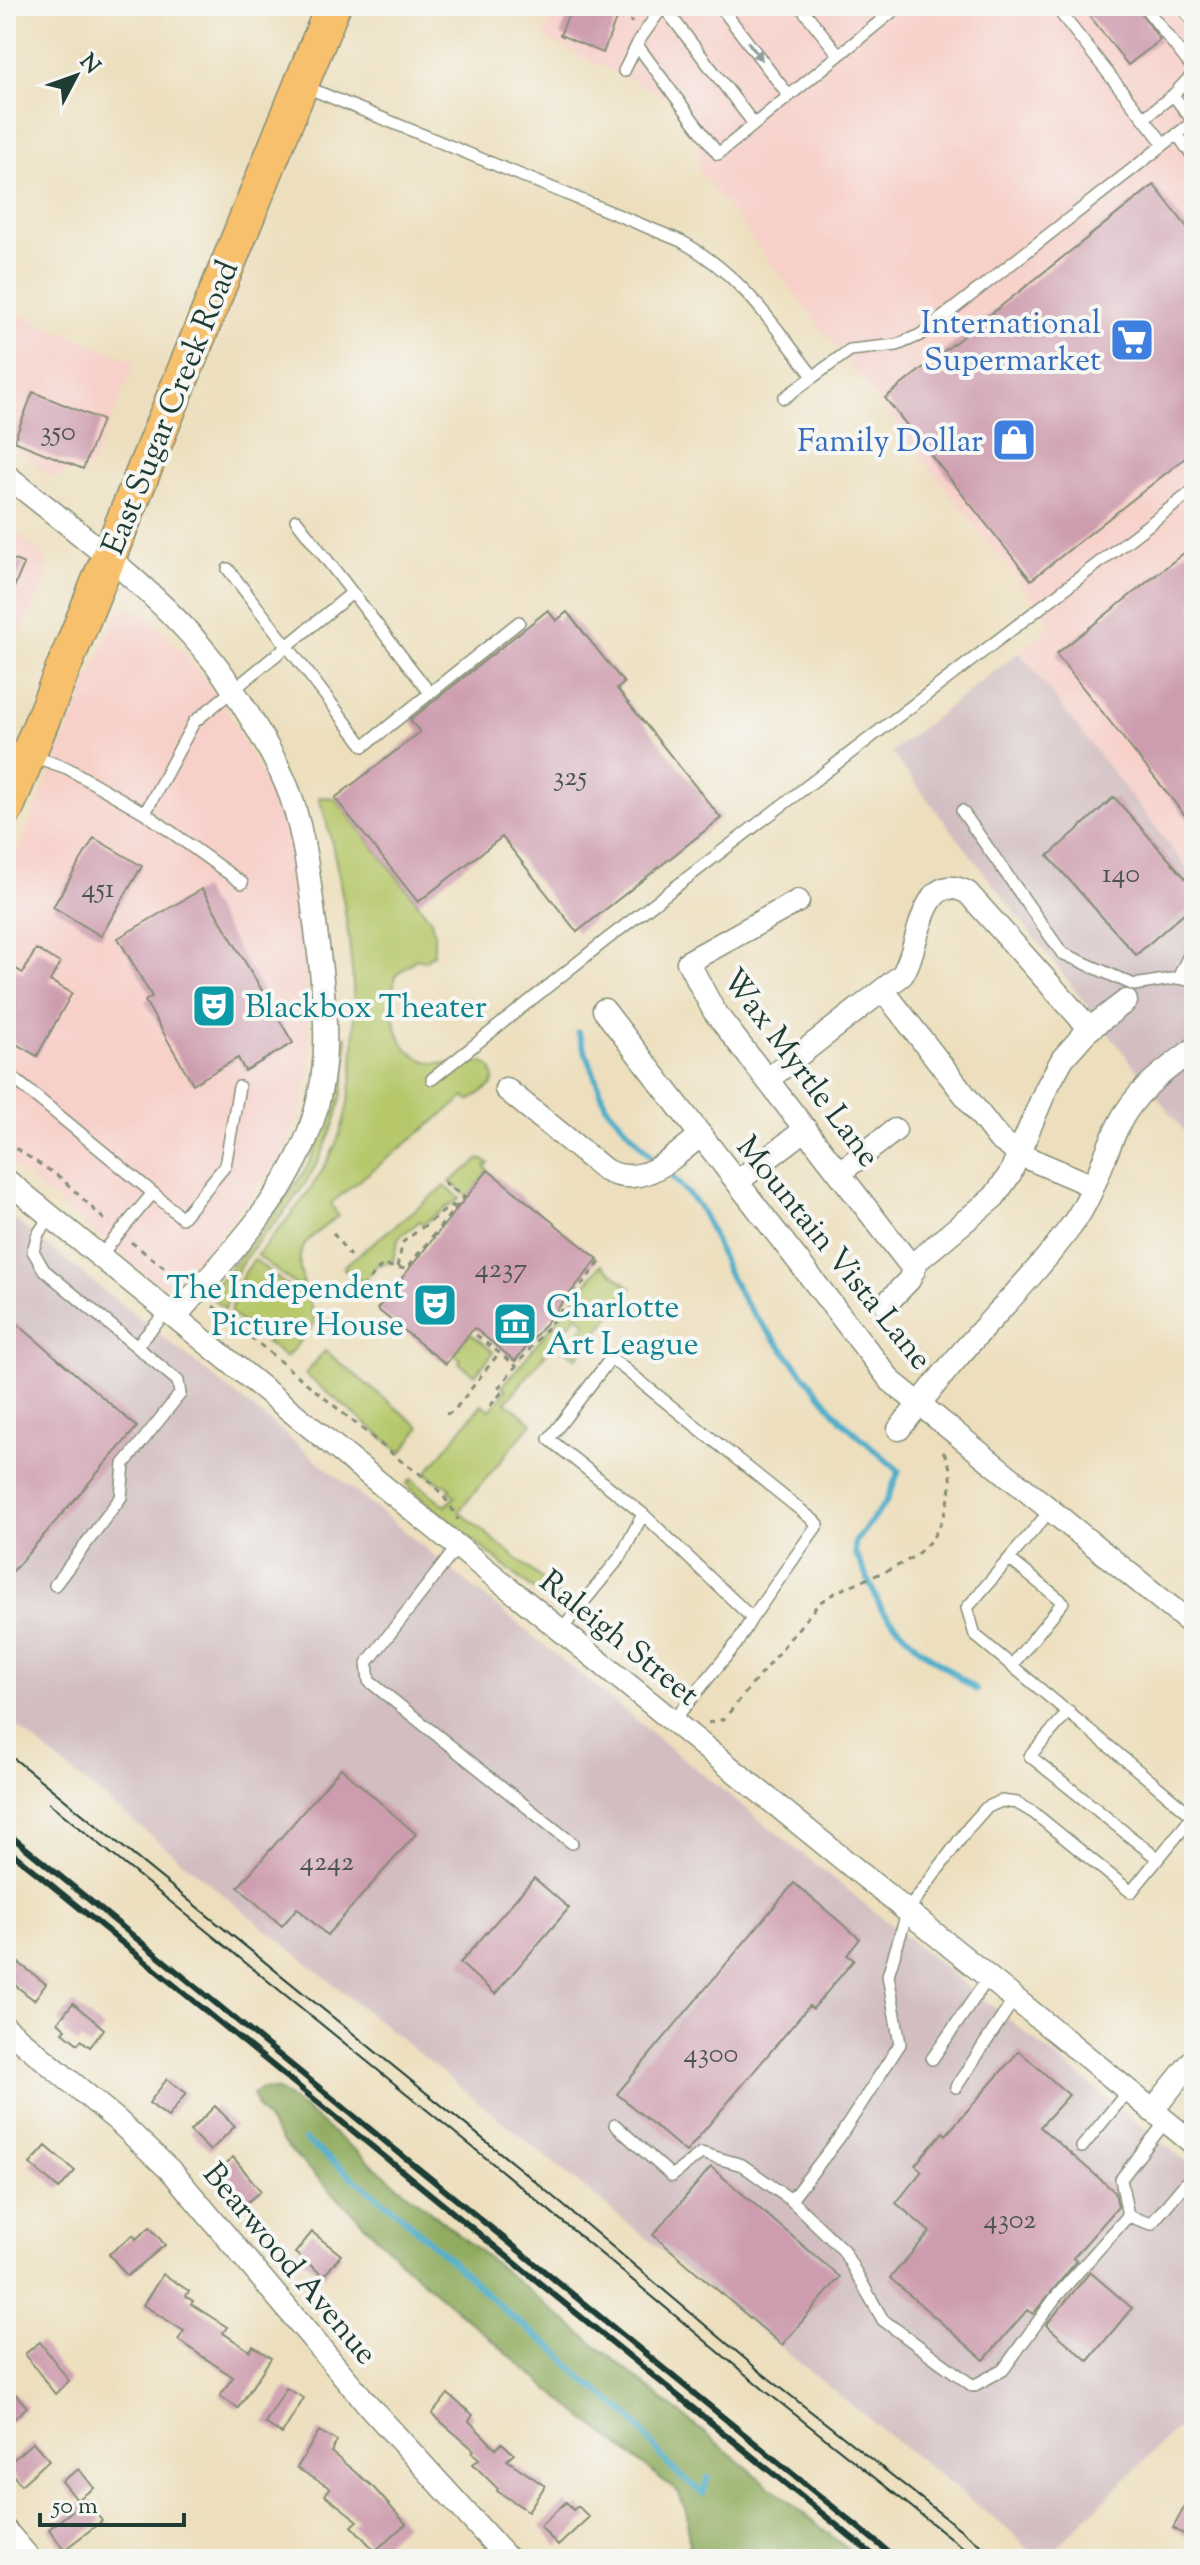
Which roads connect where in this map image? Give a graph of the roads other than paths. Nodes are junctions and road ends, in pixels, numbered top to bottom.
1 (333, 6) edge
2 (663, 6) edge
3 (720, 6) edge
4 (800, 6) edge
5 (899, 6) edge
6 (1055, 6) edge
7 (1144, 6) edge
8 (1181, 6) edge
9 (1194, 23) edge
10 (637, 45) junction
11 (839, 55) junction
12 (624, 71) dead end
13 (1194, 72) edge
14 (302, 85) junction
15 (1173, 95) junction
16 (789, 96) junction
17 (1144, 118) junction
18 (1194, 121) edge
19 (754, 124) junction
20 (1177, 134) junction
21 (1164, 144) junction
22 (1194, 158) edge
23 (813, 376) junction
24 (784, 398) dead end
25 (6, 475) edge
26 (1194, 490) edge
27 (296, 520) dead end
28 (107, 558) junction
29 (228, 569) dead end
30 (352, 593) junction
31 (519, 622) dead end
32 (286, 645) junction
33 (233, 689) junction
34 (430, 693) junction
35 (17, 751) edge
36 (6, 809) edge
37 (962, 811) dead end
38 (145, 813) junction
39 (242, 883) dead end
40 (798, 901) dead end
41 (1194, 945) edge
42 (1178, 978) junction
43 (1194, 981) edge
44 (883, 990) junction
45 (1126, 1001) dead end
46 (604, 1010) dead end
47 (1090, 1029) junction
48 (1194, 1049) edge
49 (6, 1072) edge
50 (432, 1079) dead end
51 (767, 1080) junction
52 (239, 1087) dead end
53 (506, 1089) dead end
54 (806, 1129) junction
55 (895, 1130) dead end
56 (701, 1135) junction
57 (1019, 1154) junction
58 (839, 1173) junction
59 (6, 1180) edge
60 (737, 1182) junction
61 (1093, 1186) junction
62 (153, 1193) junction
63 (51, 1215) junction
64 (100, 1256) junction
65 (914, 1270) junction
66 (886, 1304) dead end
67 (172, 1314) junction
68 (136, 1346) junction
69 (919, 1405) junction
70 (899, 1429) dead end
71 (1050, 1511) junction
72 (643, 1514) junction
73 (459, 1535) junction
74 (1009, 1559) junction
75 (55, 1585) dead end
76 (752, 1618) junction
77 (1194, 1626) edge
78 (560, 1631) junction
79 (1012, 1665) junction
80 (1069, 1711) junction
81 (678, 1714) junction
82 (1193, 1816) edge
83 (572, 1843) dead end
84 (1158, 1859) junction
85 (908, 1910) junction
86 (989, 1976) junction
87 (1015, 1998) junction
88 (6, 2028) edge
89 (932, 2059) dead end
90 (1194, 2059) edge
91 (956, 2087) dead end
92 (1128, 2091) junction
93 (1159, 2116) junction
94 (615, 2125) dead end
95 (1194, 2144) edge
96 (1082, 2147) dead end
97 (1194, 2173) edge
98 (791, 2200) junction
99 (1128, 2216) junction
100 (6, 2531) edge
101 (30, 2559) edge
102 (508, 2559) edge

1 - 14 main road, East Sugar Creek Road
2 - 10 lane
2 - 19 lane
3 -> 16 lane
4 - 11 lane
5 - 11 lane
6 - 17 lane
7 - 13 lane
8 - 9 lane
10 - 12 lane
10 - 19 lane
11 - 16 lane
13 - 15 lane
14 - 23 lane
14 - 28 main road, East Sugar Creek Road
15 - 17 lane
15 - 18 lane
16 - 19 lane
17 - 21 lane
18 - 20 lane
20 - 21 lane
20 - 22 lane
21 - 23 lane
23 - 24 lane
25 - 28 street
26 - 50 lane
27 - 30 lane
28 - 33 street
28 - 35 main road, East Sugar Creek Road
29 - 32 lane
30 - 32 lane
30 - 34 lane
31 - 34 lane
32 - 33 lane
32 - 34 lane
33 - 38 lane
33 - 67 street
35 - 36 main road, East Sugar Creek Road
35 - 38 lane
37 - 42 lane
38 - 39 lane
40 - 51 street, Wax Myrtle Lane
41 - 42 lane
42 - 43 lane
44 - 47 street
44 - 51 street
44 - 57 street
45 - 47 street
46 - 56 street, Mountain Vista Lane
47 - 57 street
48 - 61 street
49 - 62 lane
51 - 54 street, Wax Myrtle Lane
52 - 62 lane
53 - 56 street
54 - 58 street, Wax Myrtle Lane
54 - 60 street
55 - 58 street
56 - 60 street, Mountain Vista Lane
57 - 61 street
57 - 65 street
58 - 65 street, Wax Myrtle Lane
59 - 63 street, Raleigh Street
60 - 69 street, Mountain Vista Lane
61 - 69 street
62 - 64 lane
63 - 64 street, Raleigh Street
63 - 68 lane
64 - 67 street, Raleigh Street
65 - 66 street
67 - 68 lane
67 - 73 street, Raleigh Street
68 - 75 lane
69 - 70 street
69 - 71 street, Mountain Vista Lane
71 - 74 lane
71 - 77 street, Mountain Vista Lane
72 - 76 lane
72 - 76 lane
72 - 78 lane
73 - 78 street, Raleigh Street
73 - 83 lane
74 - 79 lane
74 - 79 lane
76 - 81 lane
78 - 81 street, Raleigh Street
79 - 80 lane
80 - 82 lane
80 - 84 lane
81 - 85 street, Raleigh Street
82 - 84 lane
84 - 85 lane
85 - 86 street, Raleigh Street
85 - 98 lane
86 - 87 street, Raleigh Street
86 - 89 lane
87 - 91 lane
87 - 92 street, Raleigh Street
88 - 102 street, Bearwood Avenue
90 - 93 street
92 - 93 street, Raleigh Street
92 - 96 lane
93 - 95 street, Raleigh Street
93 - 99 lane
94 - 98 lane
97 - 99 lane
98 - 99 lane
100 - 101 street

